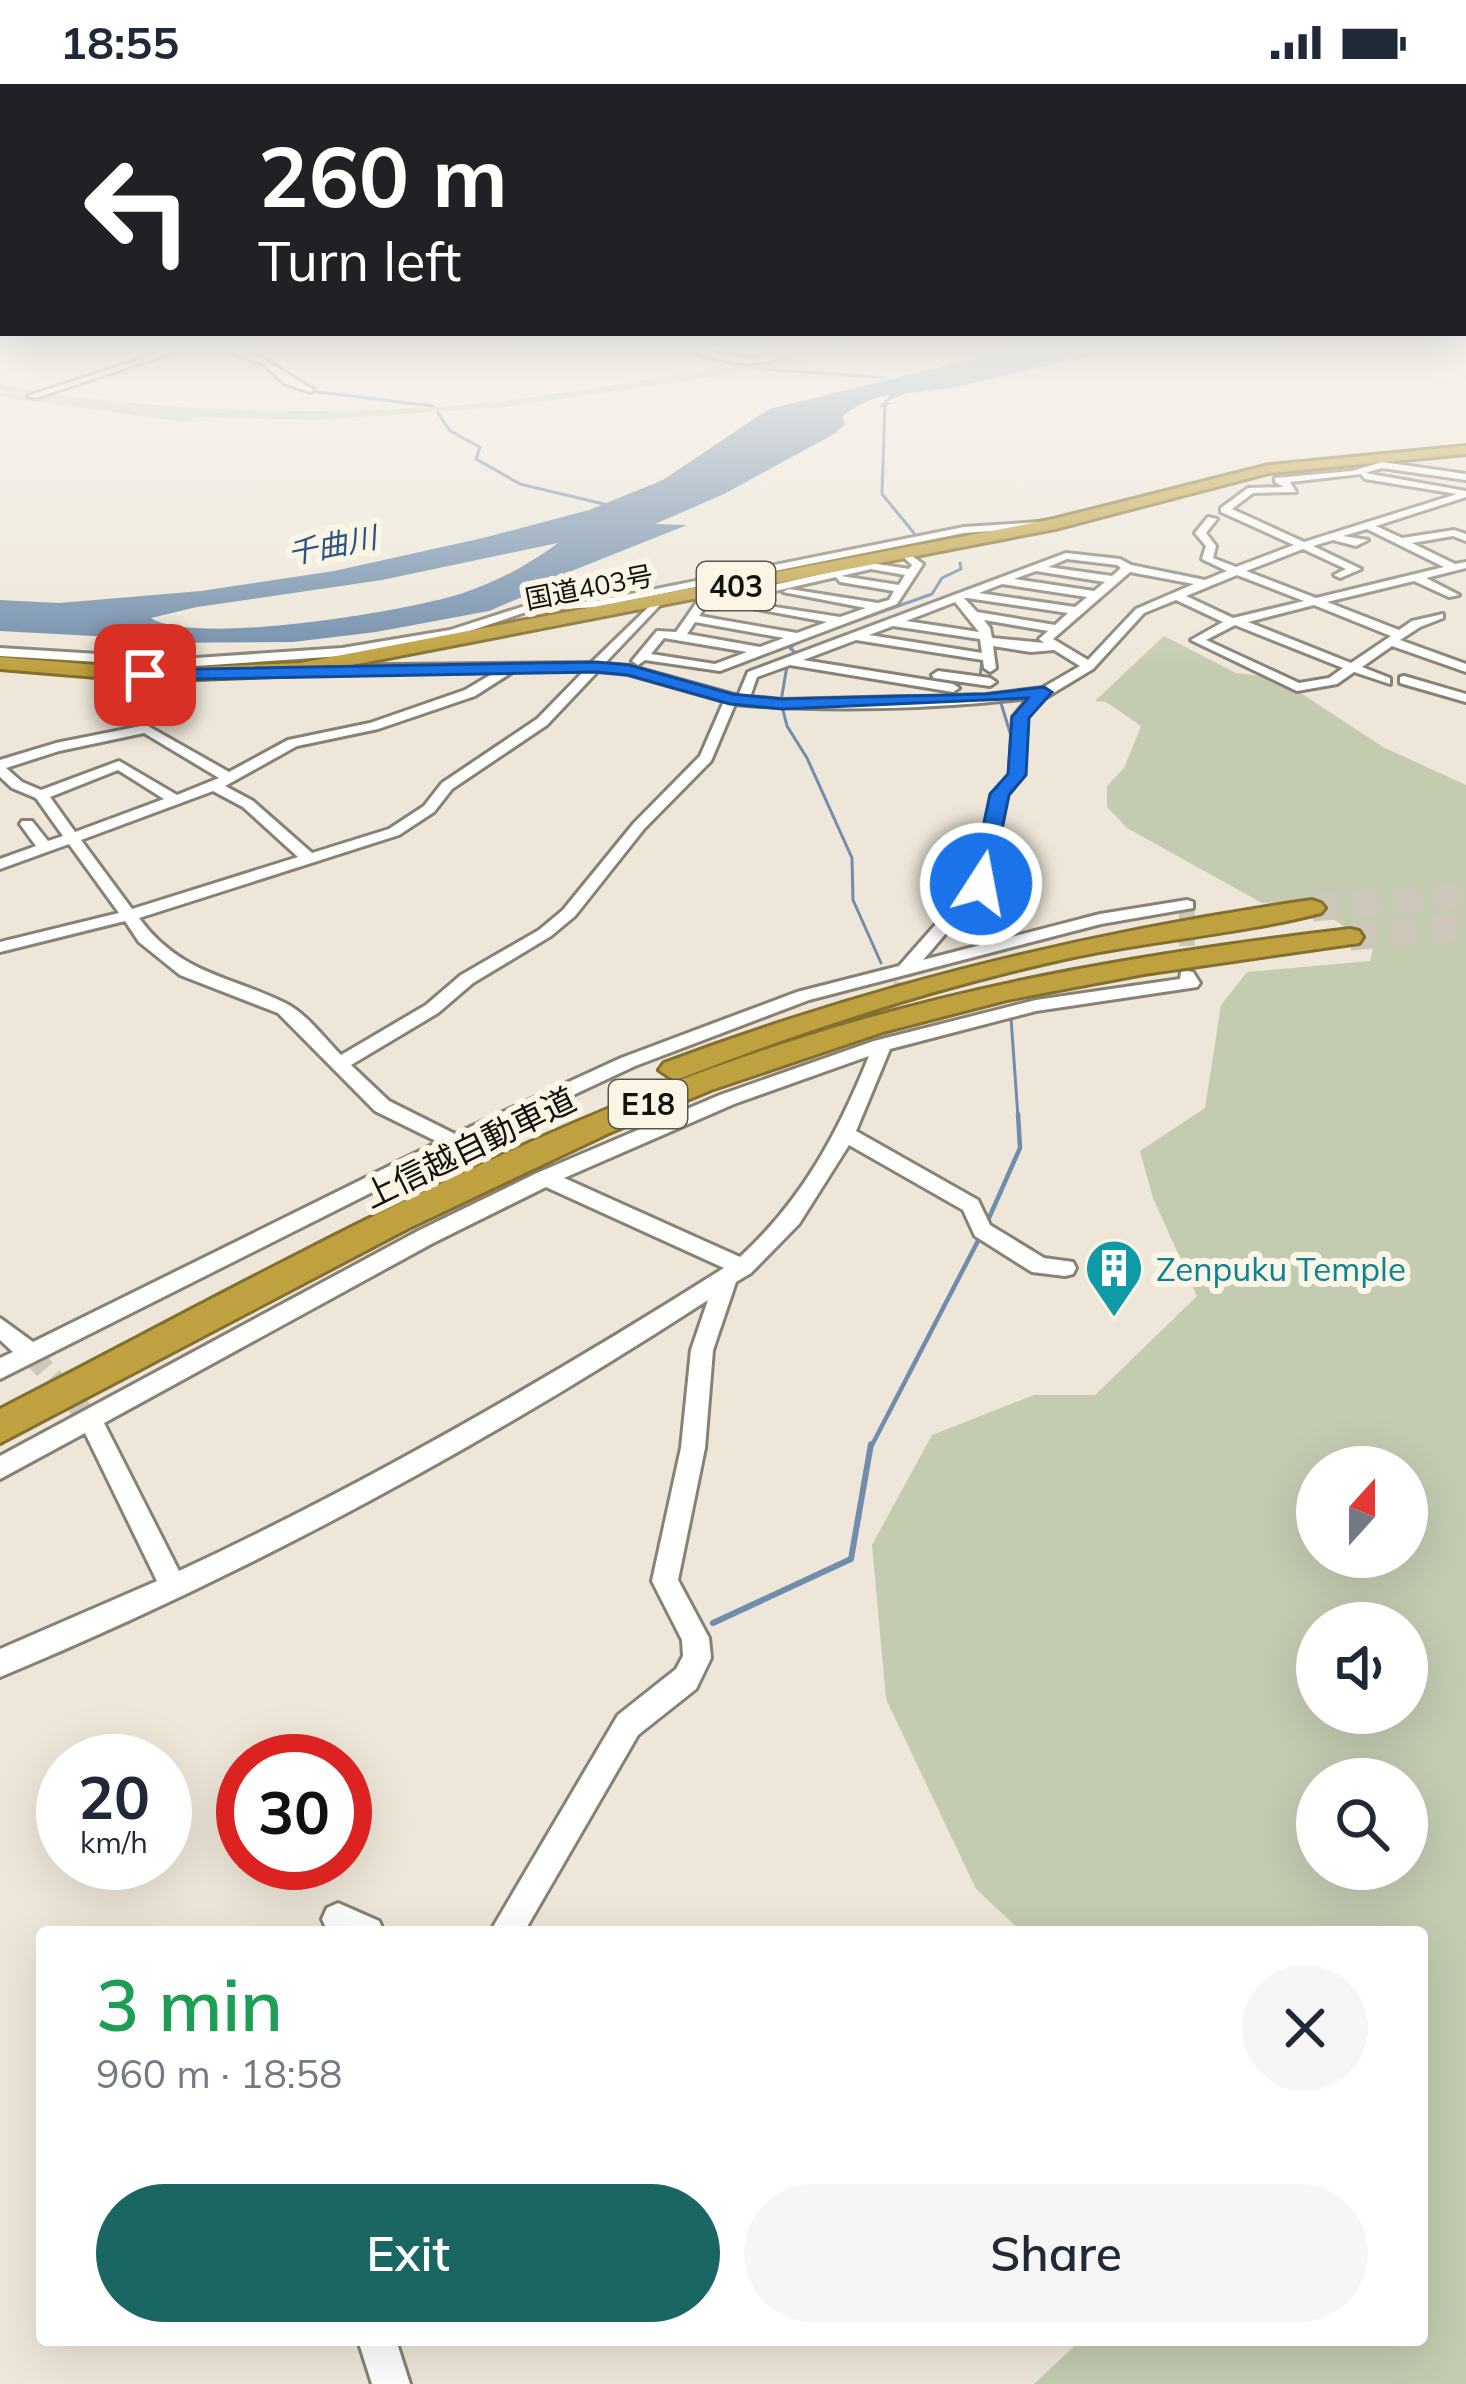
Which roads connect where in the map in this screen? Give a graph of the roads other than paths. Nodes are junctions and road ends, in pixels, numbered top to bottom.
1 (1405, 455) edge
2 (1352, 475) junction
3 (1236, 477) junction
4 (1466, 477) edge
5 (1283, 481) junction
6 (1466, 493) edge
7 (1212, 519) dead end
8 (1324, 520) dead end
9 (1288, 522) dead end
10 (1055, 524) junction
11 (1364, 524) junction
12 (1272, 529) junction
13 (1349, 530) junction
14 (1462, 534) edge
15 (1330, 535) junction
16 (1363, 540) dead end
17 (1404, 541) junction
18 (1304, 546) junction
19 (904, 553) junction
20 (1466, 565) edge
21 (1035, 568) junction
22 (1128, 568) junction
23 (1452, 568) junction
24 (1230, 570) junction
25 (913, 573) junction
26 (1412, 576) junction
27 (827, 577) junction
28 (1001, 580) junction
29 (1116, 580) junction
30 (1206, 583) junction
31 (1365, 587) junction
32 (902, 589) junction
33 (776, 590) junction
34 (1097, 595) junction
35 (1453, 595) dead end
36 (962, 596) junction
37 (1179, 598) junction
38 (658, 601) junction
39 (718, 601) junction
40 (1312, 603) junction
41 (881, 606) junction
42 (1075, 611) junction
43 (972, 615) junction
44 (1438, 616) dead end
45 (692, 618) junction
46 (842, 621) junction
47 (1234, 621) junction
48 (891, 622) junction
49 (484, 628) junction
50 (1054, 628) junction
51 (679, 636) junction
52 (854, 636) junction
53 (799, 637) junction
54 (1396, 638) junction
55 (985, 639) junction
56 (1055, 646) junction
57 (760, 651) junction
58 (814, 651) junction
59 (0, 652) edge
60 (643, 656) junction
61 (990, 658) junction
62 (788, 661) junction
63 (0, 663) edge
64 (1089, 666) junction
65 (596, 667) junction
66 (512, 668) junction
67 (1350, 668) junction
68 (1466, 668) edge
69 (300, 669) junction
70 (629, 670) junction
71 (1404, 680) dead end
72 (1386, 681) dead end
73 (990, 682) junction
74 (1044, 692) junction
75 (1005, 695) junction
76 (1466, 698) edge
77 (737, 700) junction
78 (81, 745) junction
79 (0, 768) edge
80 (111, 768) junction
81 (221, 782) junction
82 (41, 795) junction
83 (177, 801) junction
84 (27, 824) dead end
85 (74, 838) junction
86 (46, 848) junction
87 (307, 857) junction
88 (0, 864) edge
89 (1187, 905) dead end
90 (1312, 908) tunnel mouth
91 (131, 915) junction
92 (1350, 937) tunnel mouth
93 (0, 947) edge
94 (907, 968) junction
95 (1186, 976) dead end
96 (882, 1046) junction
97 (339, 1064) junction
98 (848, 1135) junction
99 (455, 1142) junction
100 (544, 1178) junction
101 (1065, 1268) dead end
102 (735, 1272) junction
103 (0, 1327) edge
104 (31, 1354) junction
105 (0, 1369) edge
106 (0, 1402) edge
107 (90, 1419) junction
108 (0, 1427) edge
109 (0, 1468) edge
110 (173, 1587) junction
111 (0, 1663) edge
112 (338, 1918) dead end
113 (355, 1926) edge
114 (510, 1926) edge
115 (379, 2346) edge
116 (391, 2384) edge

1 - 3 highway, 国道403号 / 403
2 - 4 street
2 - 5 street
2 - 6 street
3 - 5 street
3 - 10 highway, 国道403号 / 403
5 - 12 street
6 - 11 street
7 - 24 street
8 - 13 street
9 - 12 street
10 - 19 highway, 国道403号 / 403
10 - 49 street
11 - 13 street
11 - 17 street
12 - 18 street
13 - 15 street
14 - 17 street
15 - 16 street
15 - 18 street
17 - 23 street
18 - 24 street
18 - 31 street
19 - 25 street
19 - 38 highway, 国道403号 / 403
20 - 23 street
21 - 22 street
21 - 28 street
21 - 29 street
22 - 29 street
22 - 30 street
23 - 26 street
24 - 30 street
24 - 40 street
25 - 27 street
25 - 32 street
26 - 31 street
26 - 35 street
27 - 32 street
27 - 33 street
28 - 34 street
28 - 36 street
29 - 34 street
30 - 37 street
31 - 40 street
32 - 41 street
33 - 39 street
33 - 41 street
34 - 42 street
36 - 42 street
36 - 43 street
36 - 48 street
37 - 47 street
37 - 64 street
38 - 49 highway, 国道403号 / 403
38 - 65 street
39 - 45 street
39 - 46 street
40 - 47 street
40 - 54 street
41 - 46 street
42 - 50 street
43 - 50 street
43 - 55 street
44 - 54 street
45 - 51 street
45 - 53 street
46 - 53 street
47 - 67 street
47 - 67 street
48 - 52 street
48 - 55 street
49 - 59 street
49 - 69 highway, 国道403号 / 403
50 - 56 street
51 - 57 street
51 - 60 street
52 - 58 street
52 - 61 street
53 - 57 street
54 - 67 street
54 - 68 street
55 - 56 street
55 - 61 street
56 - 64 street
57 - 60 street
58 - 62 street
58 - 73 street
60 - 70 street
61 - 73 street
62 - 75 street
62 - 77 street
63 - 69 highway, 国道403号 / 403
64 - 74 street
65 - 66 street
65 - 70 street
65 - 87 street
66 - 69 street
66 - 81 street
67 - 72 street
70 - 77 street
71 - 76 street
73 - 75 street
74 - 75 street
74 - 94 street
75 - 77 street
77 - 97 street
78 - 79 street
78 - 80 street
78 - 81 street
79 - 82 street
80 - 82 street
80 - 83 street
81 - 83 street
81 - 87 street
82 - 85 street
83 - 85 street
84 - 86 street
85 - 86 street
85 - 91 street
86 - 88 street
87 - 91 street
89 - 94 street
90 - 106 highway, 上信越自動車道 / E18
91 - 93 street
91 - 97 street
92 - 108 highway, 上信越自動車道 / E18
94 - 99 street
95 - 96 street
96 - 98 street
96 - 100 street
97 - 99 street
98 - 101 street
98 - 102 street
99 - 104 street
100 - 102 street
100 - 107 street
102 - 110 street
102 - 114 street
103 - 104 street
104 - 105 street
107 - 109 street
107 - 110 street
110 - 111 street
112 - 113 street
115 - 116 street

